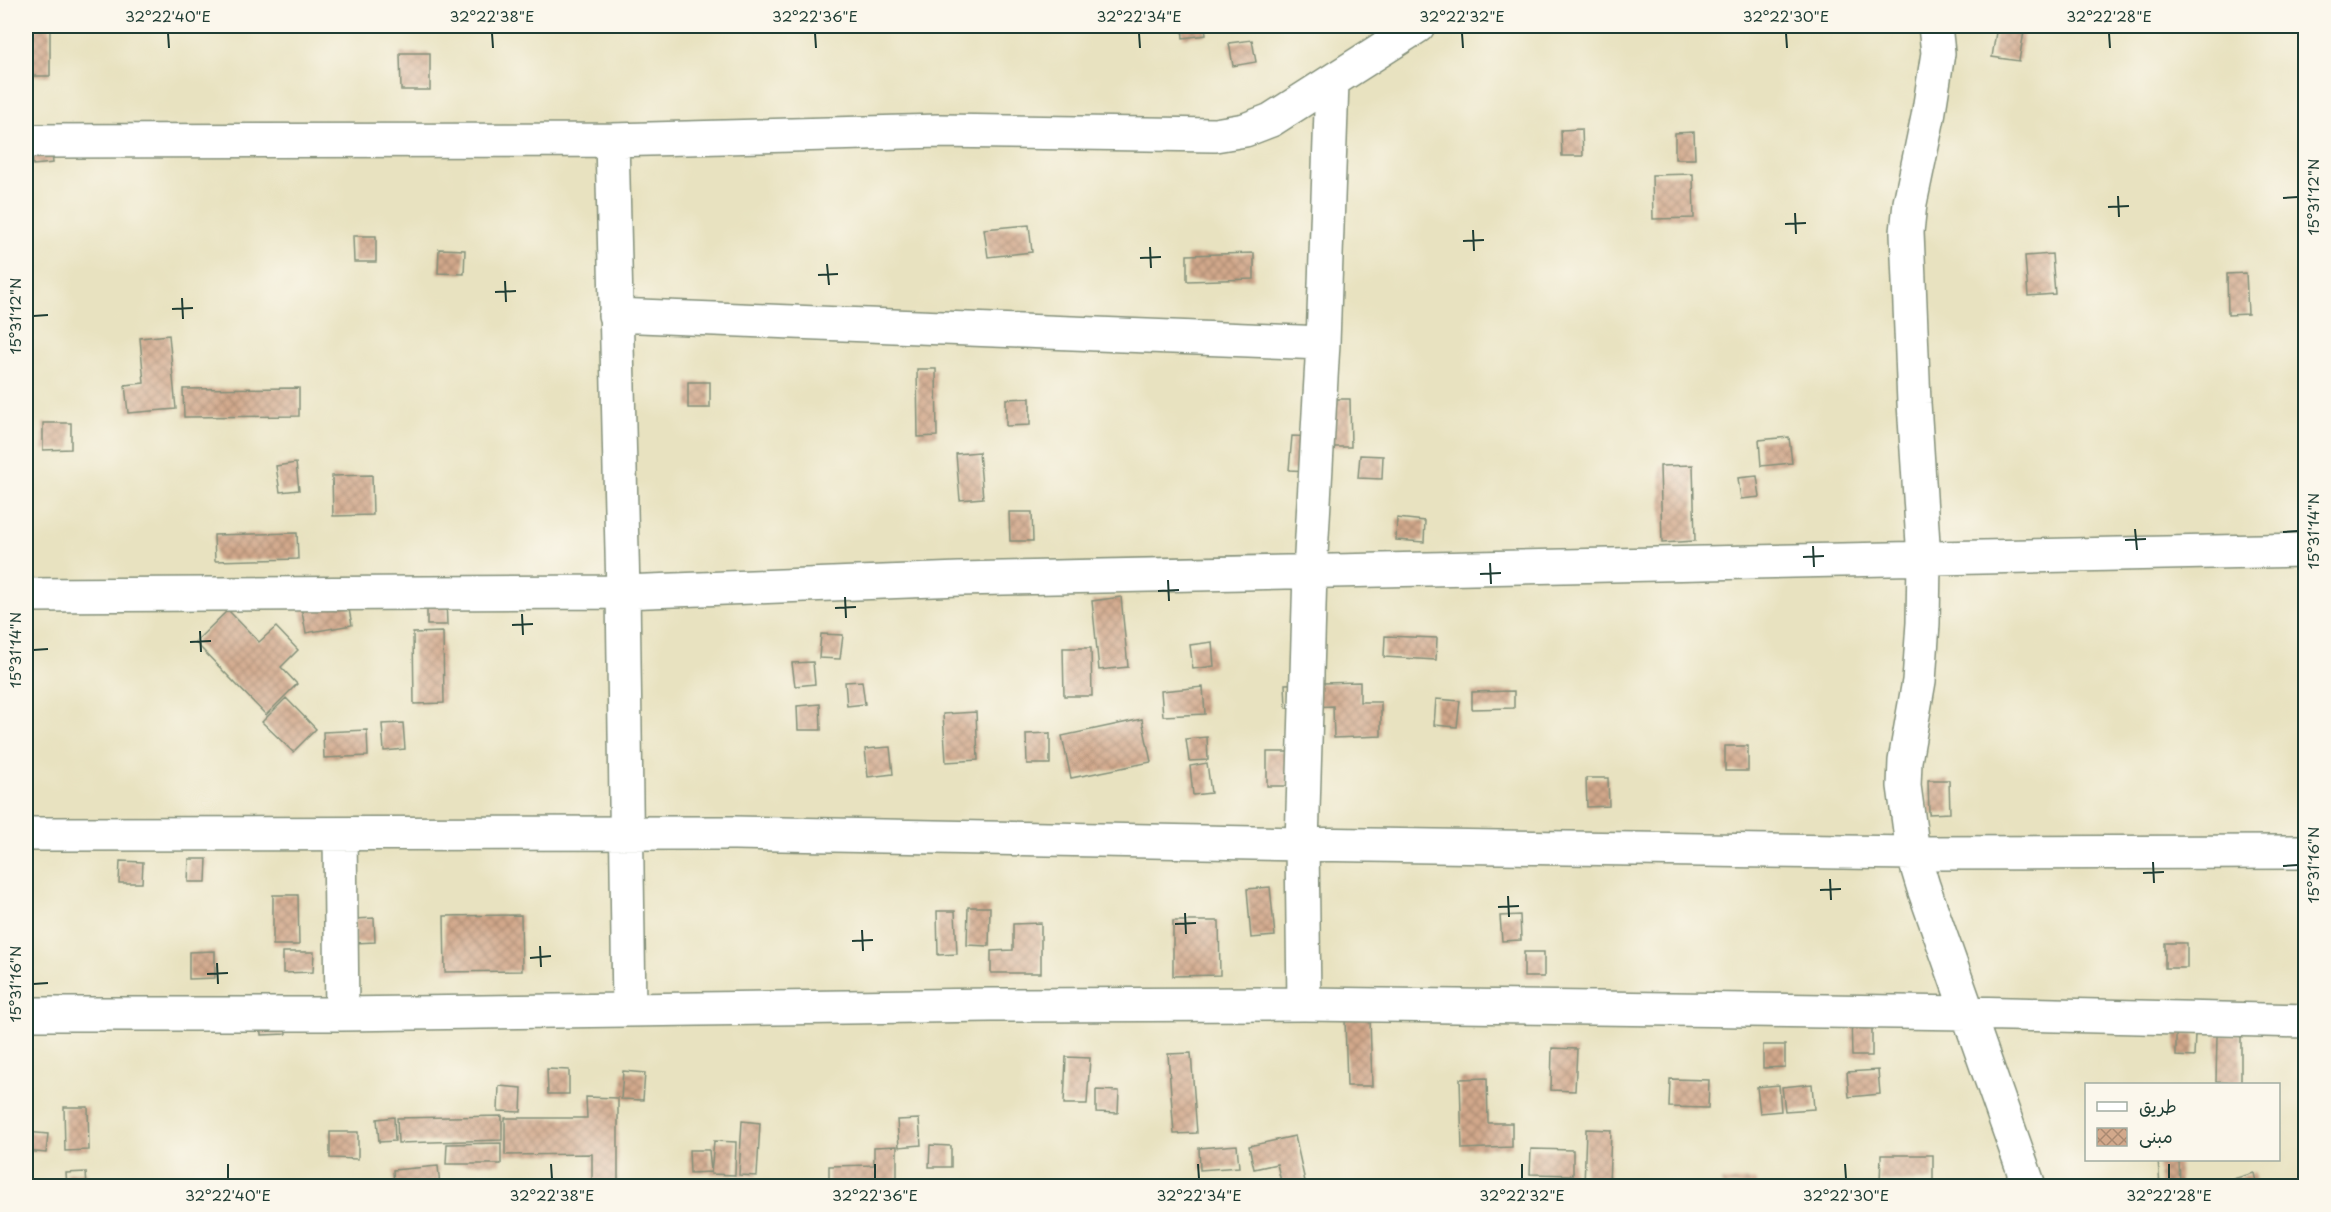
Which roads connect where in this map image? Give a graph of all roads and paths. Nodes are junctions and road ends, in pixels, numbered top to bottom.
1 (1418, 26) edge
2 (1935, 26) edge
3 (1332, 82) junction
4 (612, 140) junction
5 (26, 141) edge
6 (615, 315) junction
7 (1323, 344) junction
8 (2306, 550) edge
9 (1924, 559) junction
10 (1310, 572) junction
11 (623, 592) junction
12 (26, 595) edge
13 (26, 834) edge
14 (340, 834) junction
15 (626, 834) junction
16 (1302, 844) junction
17 (2306, 852) edge
18 (1913, 853) junction
19 (1304, 1004) junction
20 (629, 1009) junction
21 (1968, 1013) junction
22 (26, 1014) edge
23 (342, 1014) junction
24 (2306, 1021) edge
25 (2030, 1186) edge

1 - 3 street
2 - 9 street
3 - 4 street
3 - 7 street
4 - 5 street
4 - 6 street
6 - 7 street
6 - 11 street
7 - 10 street
8 - 9 street
9 - 10 street
9 - 18 street
10 - 11 street
10 - 16 street
11 - 12 street
11 - 15 street
13 - 14 street
14 - 15 street
14 - 23 street
15 - 16 street
15 - 20 street
16 - 18 street
16 - 19 street
17 - 18 street
18 - 21 street
19 - 20 street
19 - 21 street
20 - 23 street
21 - 24 street
21 - 25 street
22 - 23 street

